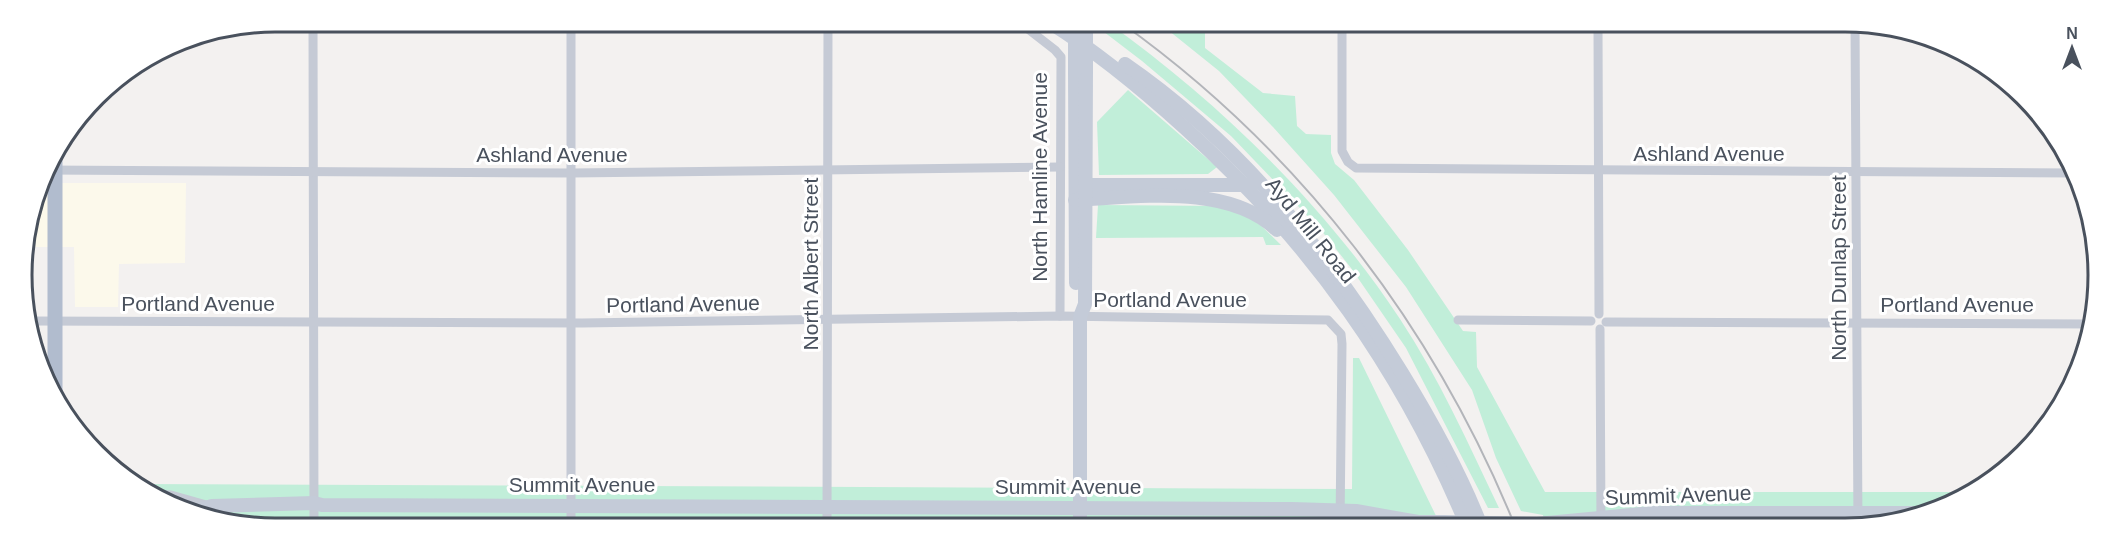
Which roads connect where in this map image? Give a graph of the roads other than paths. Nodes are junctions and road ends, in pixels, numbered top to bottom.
1 (313, 32) edge
2 (572, 32) edge
3 (828, 32) edge
4 (1032, 32) edge
5 (1064, 32) edge
6 (1076, 32) edge
7 (1078, 32) edge
8 (1085, 32) edge
9 (1342, 32) edge
10 (1598, 32) edge
11 (1855, 32) edge
12 (1081, 70) junction
13 (1060, 167) junction
14 (828, 169) junction
15 (56, 170) edge
16 (313, 171) junction
17 (1597, 171) junction
18 (1855, 172) junction
19 (572, 173) junction
20 (2066, 173) edge
21 (50, 181) edge
22 (1254, 187) junction
23 (1081, 192) junction
24 (1195, 197) junction
25 (1328, 281) junction
26 (1599, 314) junction
27 (1060, 316) junction
28 (1080, 317) junction
29 (828, 320) junction
30 (1458, 320) dead end
31 (36, 321) edge
32 (55, 321) junction
33 (1591, 321) junction
34 (312, 322) junction
35 (1856, 322) junction
36 (572, 323) junction
37 (2083, 324) edge
38 (1603, 325) junction
39 (55, 378) edge
40 (177, 497) edge
41 (314, 502) junction
42 (571, 505) junction
43 (212, 506) junction
44 (827, 506) junction
45 (207, 508) edge
46 (1080, 508) junction
47 (1340, 511) junction
48 (1858, 517) edge
49 (314, 518) edge
50 (571, 518) edge
51 (827, 518) edge
52 (1080, 518) edge
53 (1340, 518) edge
54 (1390, 518) edge
55 (1463, 518) edge
56 (1478, 518) edge
57 (1601, 518) edge
58 (1624, 518) edge
59 (1824, 518) edge

1 - 16 street
2 - 19 street
3 - 14 street, North Albert Street
4 - 13 street, North Hamline Avenue
5 - 22 street, Ayd Mill Road
6 - 12 street, North Hamline Avenue, bridge
7 - 22 street, Ayd Mill Road
8 - 12 street, North Hamline Avenue, bridge
9 - 17 street, Ashland Avenue
10 - 17 street
11 - 18 street, North Dunlap Street
12 - 23 street, North Hamline Avenue
13 - 14 street, Ashland Avenue
13 - 27 street, North Hamline Avenue
14 - 19 street, Ashland Avenue
14 - 29 street, North Albert Street
15 - 16 street, Ashland Avenue
16 - 19 street, Ashland Avenue
16 - 34 street
17 - 18 street, Ashland Avenue
17 - 26 street
18 - 20 street, Ashland Avenue
18 - 35 street, North Dunlap Street
19 - 36 street
21 - 32 main road
22 - 23 street
22 - 24 street
22 - 25 street, Ayd Mill Road
22 - 56 street, Ayd Mill Road
23 - 24 street
23 - 28 street, North Hamline Avenue
24 - 25 street
25 - 55 street, Ayd Mill Road
26 - 33 street
26 - 38 street
27 - 28 street, Portland Avenue
27 - 29 street, Portland Avenue
28 - 46 street, North Hamline Avenue
28 - 47 street, Portland Avenue
29 - 36 street, Portland Avenue
29 - 44 street, North Albert Street
30 - 33 street
31 - 32 street, Portland Avenue
32 - 34 street, Portland Avenue
32 - 39 main road
33 - 38 street
34 - 36 street, Portland Avenue
34 - 41 street
35 - 37 street, Portland Avenue
35 - 38 street, Portland Avenue
35 - 48 street, North Dunlap Street
36 - 42 street
38 - 57 street
40 - 43 street, Summit Avenue
41 - 42 street, Summit Avenue
41 - 43 street, Summit Avenue
41 - 49 street
42 - 44 street, Summit Avenue
42 - 50 street
43 - 45 street, Summit Avenue
44 - 46 street, Summit Avenue
44 - 51 street, North Albert Street
46 - 47 street, Summit Avenue
46 - 52 street, North Hamline Avenue
47 - 53 street
47 - 54 street, Summit Avenue, bridge
58 - 59 street, Summit Avenue

